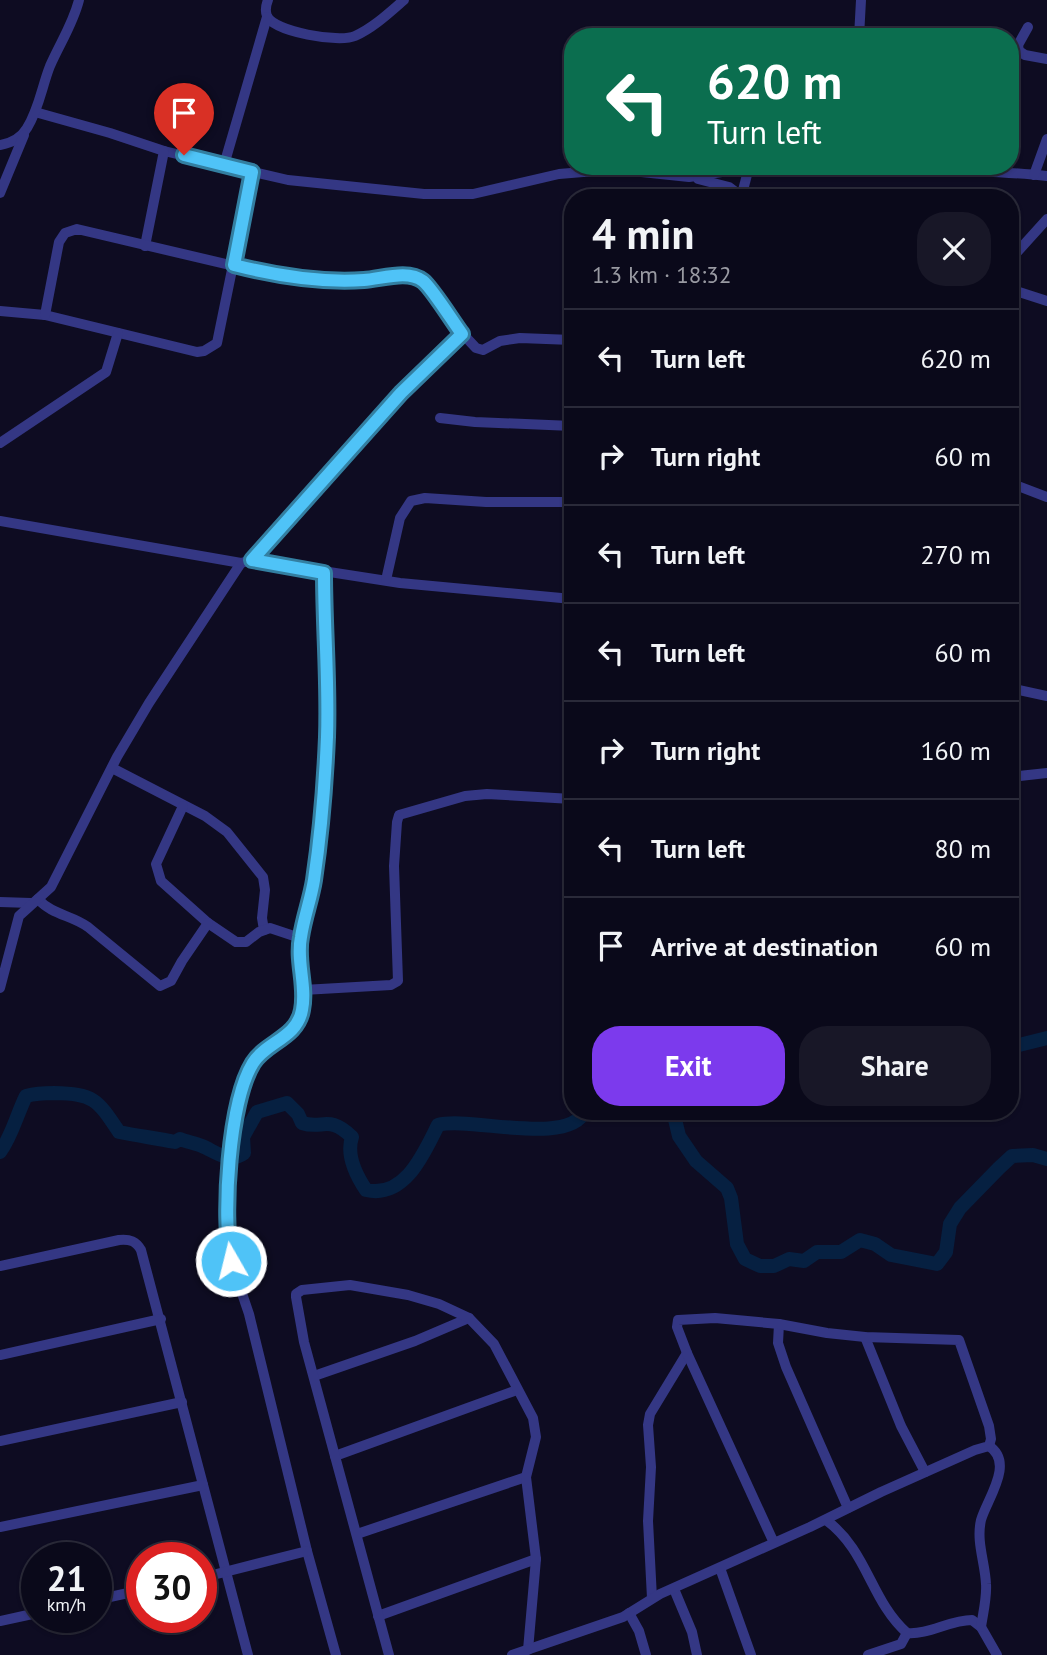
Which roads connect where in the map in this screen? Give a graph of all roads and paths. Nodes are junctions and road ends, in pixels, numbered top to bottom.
1 (79, 0) edge
2 (268, 0) edge
3 (404, 0) edge
4 (861, 0) edge
5 (267, 16) junction
6 (1028, 27) dead end
7 (859, 28) edge
8 (1047, 59) edge
9 (35, 112) junction
10 (26, 130) junction
11 (1047, 139) edge
12 (0, 145) edge
13 (164, 151) junction
14 (224, 165) junction
15 (252, 172) junction
16 (564, 174) edge
17 (1019, 174) edge
18 (670, 175) edge
19 (702, 175) edge
20 (1034, 175) junction
21 (1047, 176) edge
22 (689, 177) junction
23 (731, 189) edge
24 (0, 193) edge
25 (1047, 219) edge
26 (145, 246) junction
27 (1019, 250) edge
28 (234, 265) junction
29 (1019, 292) edge
30 (1047, 301) edge
31 (0, 311) edge
32 (45, 315) junction
33 (118, 333) junction
34 (462, 334) junction
35 (564, 341) edge
36 (440, 418) dead end
37 (564, 426) edge
38 (0, 443) edge
39 (1019, 487) edge
40 (1047, 497) edge
41 (564, 502) edge
42 (0, 521) edge
43 (247, 561) junction
44 (324, 573) junction
45 (386, 580) junction
46 (564, 598) edge
47 (1019, 690) edge
48 (1047, 696) edge
49 (112, 768) junction
50 (1047, 773) edge
51 (1019, 776) edge
52 (564, 799) edge
53 (183, 806) junction
54 (35, 901) junction
55 (0, 902) edge
56 (208, 923) junction
57 (264, 930) junction
58 (300, 938) junction
59 (1, 975) edge
60 (0, 988) edge
61 (303, 990) junction
62 (0, 1266) edge
63 (469, 1318) junction
64 (160, 1320) junction
65 (779, 1324) junction
66 (865, 1337) junction
67 (687, 1353) junction
68 (0, 1355) edge
69 (314, 1376) junction
70 (517, 1390) junction
71 (182, 1402) junction
72 (0, 1441) edge
73 (989, 1446) junction
74 (335, 1456) junction
75 (925, 1472) junction
76 (526, 1477) junction
77 (203, 1485) junction
78 (848, 1508) junction
79 (826, 1520) junction
80 (0, 1527) edge
81 (357, 1534) junction
82 (774, 1542) junction
83 (307, 1551) junction
84 (536, 1559) junction
85 (720, 1568) junction
86 (226, 1572) junction
87 (217, 1574) edge
88 (674, 1589) junction
89 (652, 1598) junction
90 (629, 1614) junction
91 (21, 1616) edge
92 (379, 1616) junction
93 (0, 1621) edge
94 (981, 1627) junction
95 (907, 1633) junction
96 (528, 1650) junction
97 (248, 1655) edge
98 (336, 1655) edge
99 (389, 1655) edge
100 (512, 1655) edge
101 (646, 1655) edge
102 (697, 1655) edge
103 (751, 1655) edge
104 (868, 1655) edge
105 (997, 1655) edge

1 - 9 street
2 - 5 street
3 - 5 street
4 - 7 street
5 - 14 street
6 - 8 street
9 - 10 street
9 - 13 street
10 - 12 street
10 - 24 street
11 - 20 street
13 - 14 street
13 - 26 street
14 - 15 street
15 - 16 street
15 - 28 street
17 - 20 street
18 - 22 street
19 - 22 street
20 - 21 street
22 - 23 street
25 - 27 street
26 - 28 street
26 - 32 street
28 - 33 street
28 - 34 street
29 - 30 street
31 - 32 street
32 - 33 street
33 - 38 street
34 - 35 street
34 - 43 street
36 - 37 street
39 - 40 street
41 - 45 street
42 - 43 street
43 - 44 street
43 - 49 street
44 - 45 street
44 - 58 street
45 - 46 street
47 - 48 street
49 - 53 street
49 - 54 street
50 - 51 street
52 - 61 street
53 - 56 street
53 - 57 street
54 - 55 street
54 - 56 street
54 - 59 street
56 - 57 street
57 - 58 street
58 - 61 street
59 - 60 street
61 - 83 street
62 - 64 street
63 - 69 street
63 - 69 street
63 - 70 street
64 - 68 street
64 - 71 street
65 - 66 street
65 - 67 street
65 - 78 street
66 - 73 street
66 - 75 street
67 - 82 street
67 - 89 street
69 - 74 street
70 - 74 street
70 - 76 street
71 - 72 street
71 - 77 street
73 - 75 street
73 - 94 street
74 - 81 street
75 - 78 street
76 - 81 street
76 - 84 street
77 - 80 street
77 - 86 street
78 - 79 street
79 - 82 street
79 - 95 street
81 - 92 street
82 - 85 street
83 - 86 street
83 - 98 street
84 - 92 street
84 - 96 street
85 - 88 street
85 - 103 street
86 - 87 street
86 - 97 street
88 - 89 street
88 - 102 street
89 - 90 street
90 - 96 street
90 - 101 street
91 - 93 street
92 - 99 street
94 - 95 street
94 - 105 street
95 - 104 street
96 - 100 street

